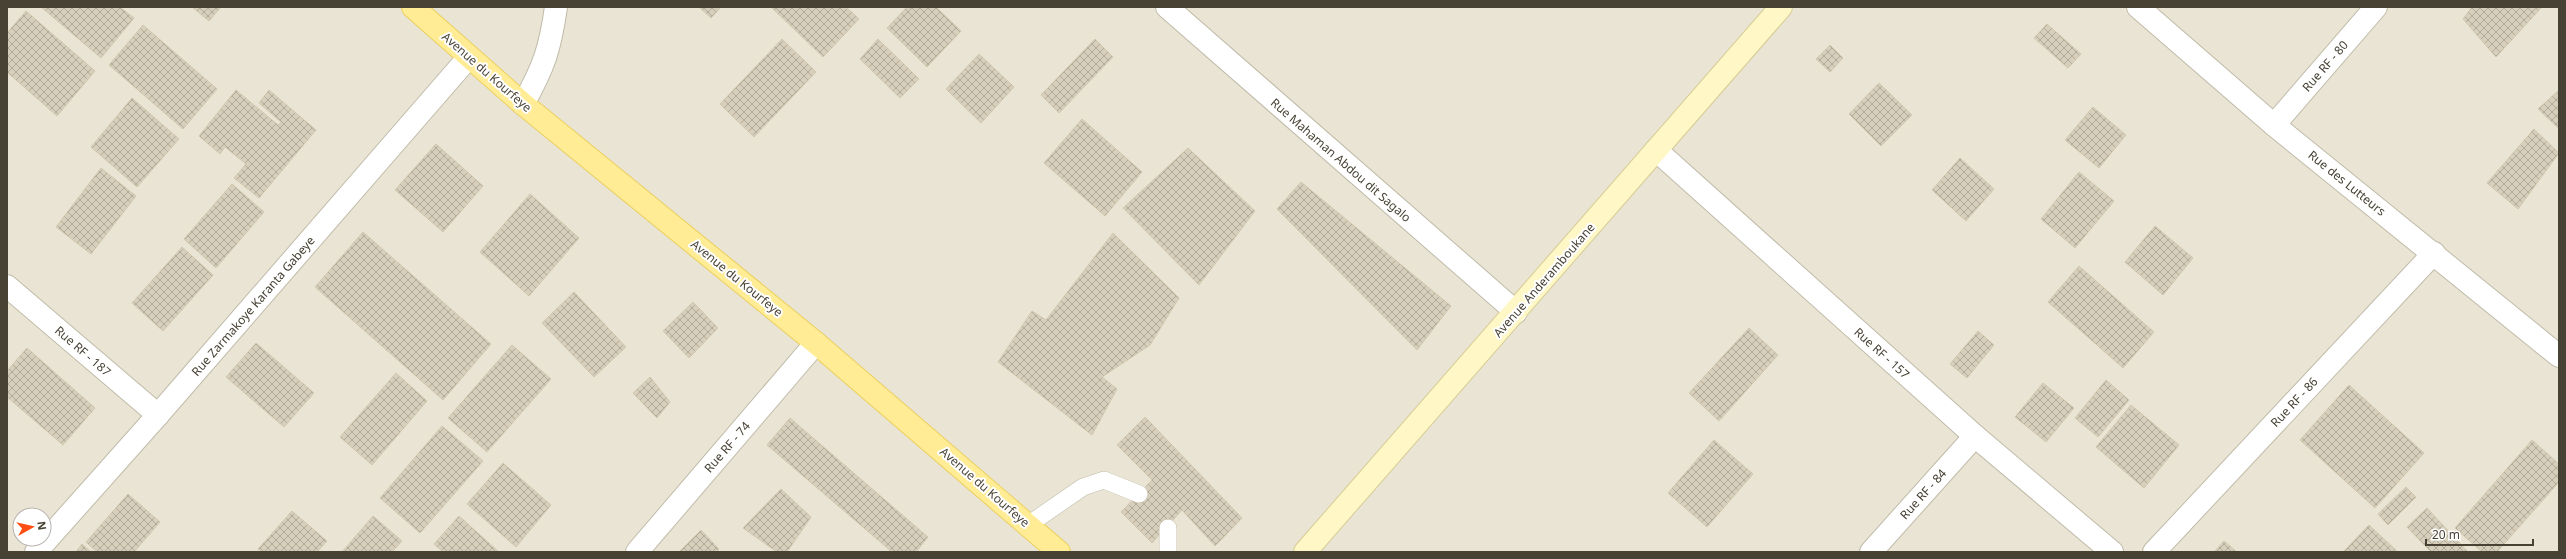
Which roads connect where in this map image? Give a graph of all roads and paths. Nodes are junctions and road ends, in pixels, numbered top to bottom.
1 (413, 7) edge
2 (556, 7) edge
3 (1167, 7) edge
4 (1781, 7) edge
5 (2138, 7) edge
6 (2376, 7) edge
7 (468, 58) junction
8 (523, 104) junction
9 (2274, 125) junction
10 (1656, 150) junction
11 (2434, 253) junction
12 (7, 286) edge
13 (1516, 312) junction
14 (816, 343) junction
15 (2559, 356) edge
16 (158, 415) junction
17 (1975, 436) junction
18 (1139, 494) dead end
19 (1028, 525) junction
20 (1168, 528) dead end
21 (36, 552) edge
22 (637, 552) edge
23 (1059, 552) edge
24 (1168, 552) edge
25 (1305, 552) edge
26 (1871, 552) edge
27 (2112, 552) edge
28 (2154, 552) edge

1 - 7 main road, Avenue du Kourfeye
2 - 8 street
3 - 13 street, Rue Mahaman Abdou dit Sagalo
4 - 10 street, Avenue Anderamboukane
5 - 9 street, Rue des Lutteurs
6 - 9 street, Rue RF - 80
7 - 8 main road, Avenue du Kourfeye
7 - 16 street, Rue Zarmakoye Karanta Gabeye
8 - 14 main road, Avenue du Kourfeye
9 - 11 street, Rue des Lutteurs
10 - 13 street, Avenue Anderamboukane
10 - 17 street, Rue RF - 157
11 - 15 street, Rue des Lutteurs
11 - 28 street, Rue RF - 86
12 - 16 street, Rue RF - 187
13 - 25 street, Avenue Anderamboukane
14 - 19 main road, Avenue du Kourfeye
14 - 22 street, Rue RF - 74
16 - 21 street, Rue Zarmakoye Karanta Gabeye
17 - 26 street, Rue RF - 84
17 - 27 street, Rue RF - 157
18 - 19 lane
19 - 23 main road, Avenue du Kourfeye
20 - 24 lane

